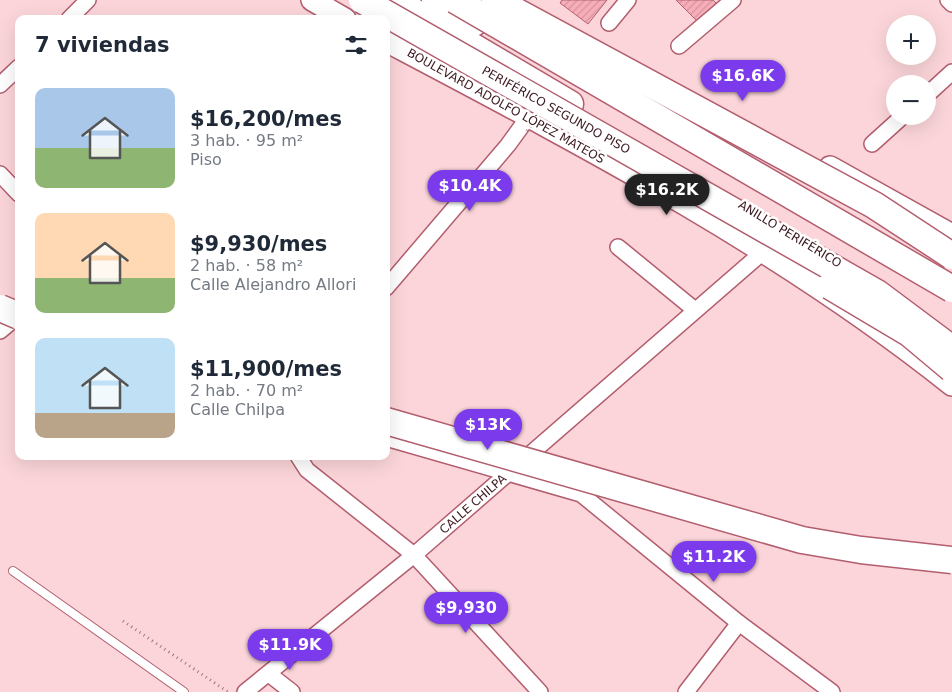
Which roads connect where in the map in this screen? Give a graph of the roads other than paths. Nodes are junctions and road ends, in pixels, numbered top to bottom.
1 (88, 0) edge
2 (312, 0) edge
3 (362, 0) edge
4 (389, 0) edge
5 (394, 0) edge
6 (435, 0) edge
7 (455, 0) edge
8 (496, 0) edge
9 (516, 0) edge
10 (628, 0) edge
11 (733, 0) edge
12 (948, 0) edge
13 (952, 4) edge
14 (72, 15) edge
15 (338, 15) edge
16 (388, 15) edge
17 (390, 16) edge
18 (609, 23) dead end
19 (390, 43) edge
20 (679, 46) dead end
21 (15, 71) edge
22 (952, 72) edge
23 (0, 85) edge
24 (936, 87) edge
25 (528, 116) junction
26 (893, 125) edge
27 (872, 144) dead end
28 (0, 174) edge
29 (15, 190) edge
30 (952, 235) edge
31 (618, 247) dead end
32 (764, 251) junction
33 (952, 256) edge
34 (390, 283) edge
35 (952, 289) edge
36 (952, 302) edge
37 (695, 310) junction
38 (952, 334) edge
39 (952, 348) edge
40 (952, 369) edge
41 (952, 385) edge
42 (390, 422) edge
43 (390, 439) edge
44 (301, 460) edge
45 (510, 473) junction
46 (414, 555) junction
47 (952, 560) edge
48 (14, 571) dead end
49 (739, 623) junction
50 (269, 674) junction
51 (184, 692) edge
52 (245, 692) edge
53 (292, 692) edge
54 (540, 692) edge
55 (686, 692) edge
56 (832, 692) edge

1 - 14 street
2 - 15 main road
3 - 16 highway, PERIFÉRICO SEGUNDO PISO, bridge
4 - 40 highway, bridge
5 - 38 highway, ANILLO PERIFÉRICO
6 - 36 highway, ANILLO PERIFÉRICO
7 - 35 highway, bridge
8 - 33 highway, bridge
9 - 30 main road
10 - 18 street
11 - 20 street
12 - 13 street
17 - 39 highway, PERIFÉRICO SEGUNDO PISO, bridge
19 - 25 main road, BOULEVARD ADOLFO LÓPEZ MATEOS
21 - 23 street
22 - 24 street
25 - 32 main road, BOULEVARD ADOLFO LÓPEZ MATEOS
25 - 34 street
26 - 27 street
28 - 29 street
31 - 37 street
32 - 37 street, CALLE CHILPA
32 - 41 main road, BOULEVARD ADOLFO LÓPEZ MATEOS
37 - 45 street, CALLE CHILPA
42 - 47 highway, bridge
43 - 45 street
44 - 46 street
45 - 46 street, CALLE CHILPA
45 - 49 street
46 - 50 street, CALLE CHILPA
46 - 54 street
48 - 51 lane
49 - 55 street
49 - 56 street
50 - 52 street, CALLE CHILPA
50 - 53 street

